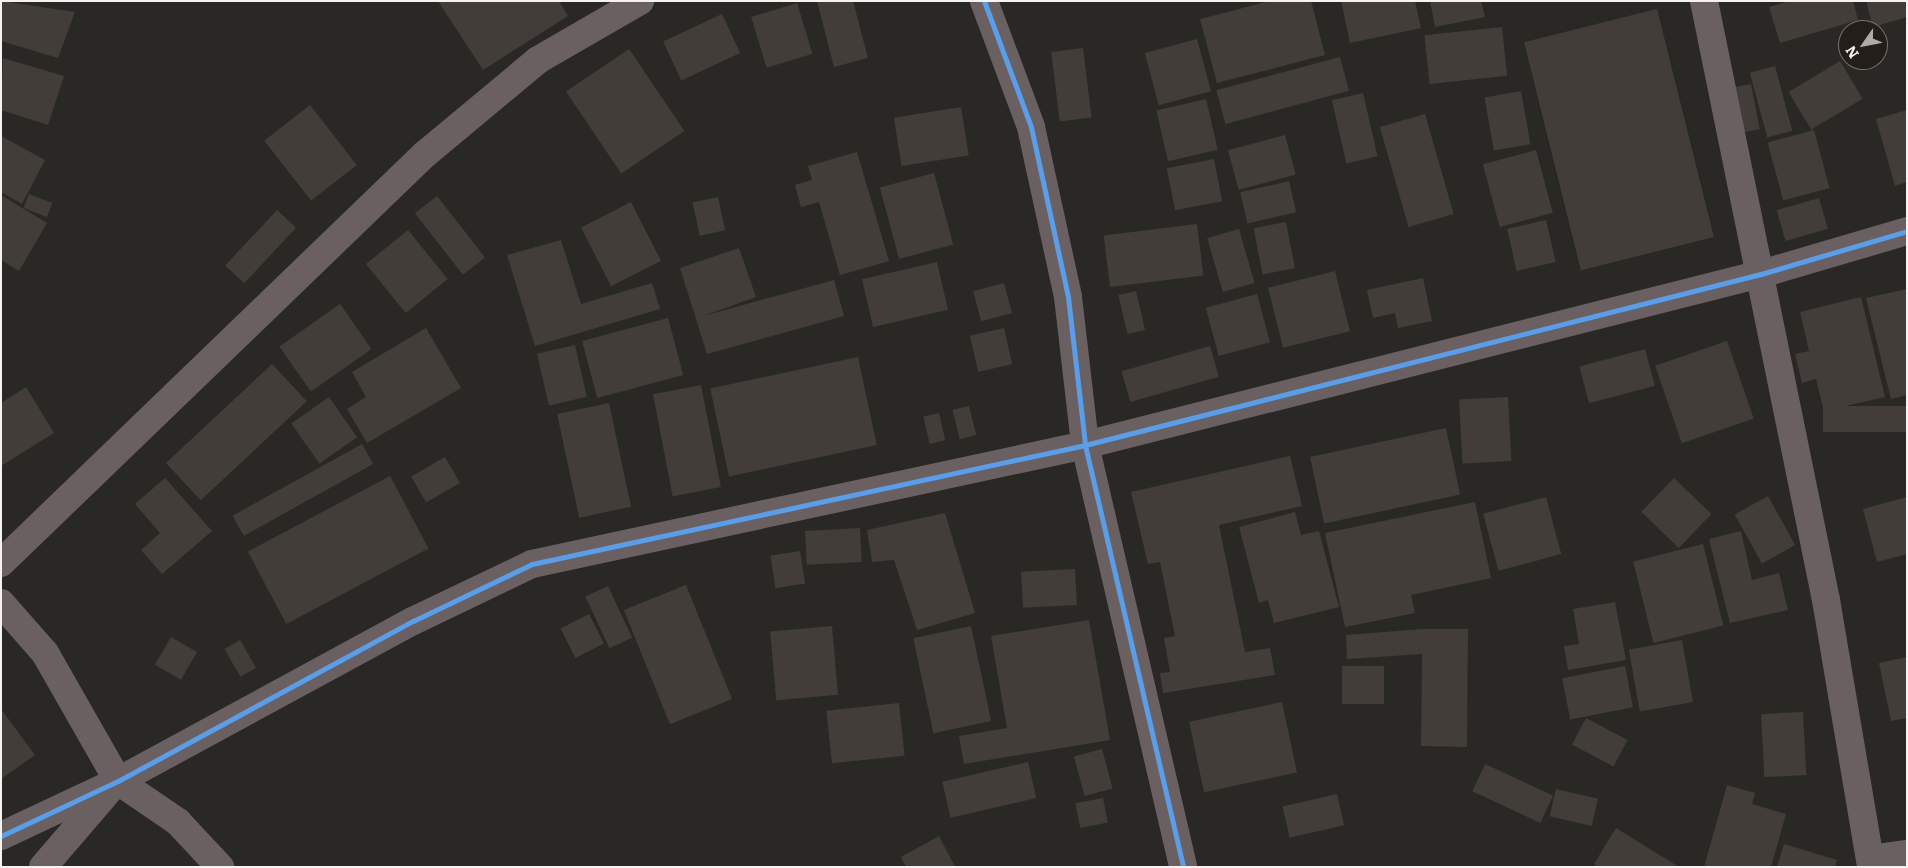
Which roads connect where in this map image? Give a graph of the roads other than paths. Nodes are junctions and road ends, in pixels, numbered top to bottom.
1 (640, 1) edge
2 (984, 1) edge
3 (1704, 1) edge
4 (1907, 231) edge
5 (1761, 274) junction
6 (1085, 445) junction
7 (1, 563) edge
8 (1, 603) edge
9 (118, 781) junction
10 (1, 836) edge
11 (1907, 854) edge
12 (1870, 863) edge
13 (43, 867) edge
14 (220, 867) edge
15 (1183, 867) edge

1 - 7 street
2 - 6 street
3 - 5 street
4 - 5 street
5 - 6 street
5 - 12 street
6 - 9 street
6 - 15 street
8 - 9 street
9 - 10 street
9 - 13 street
9 - 14 street
11 - 12 street

